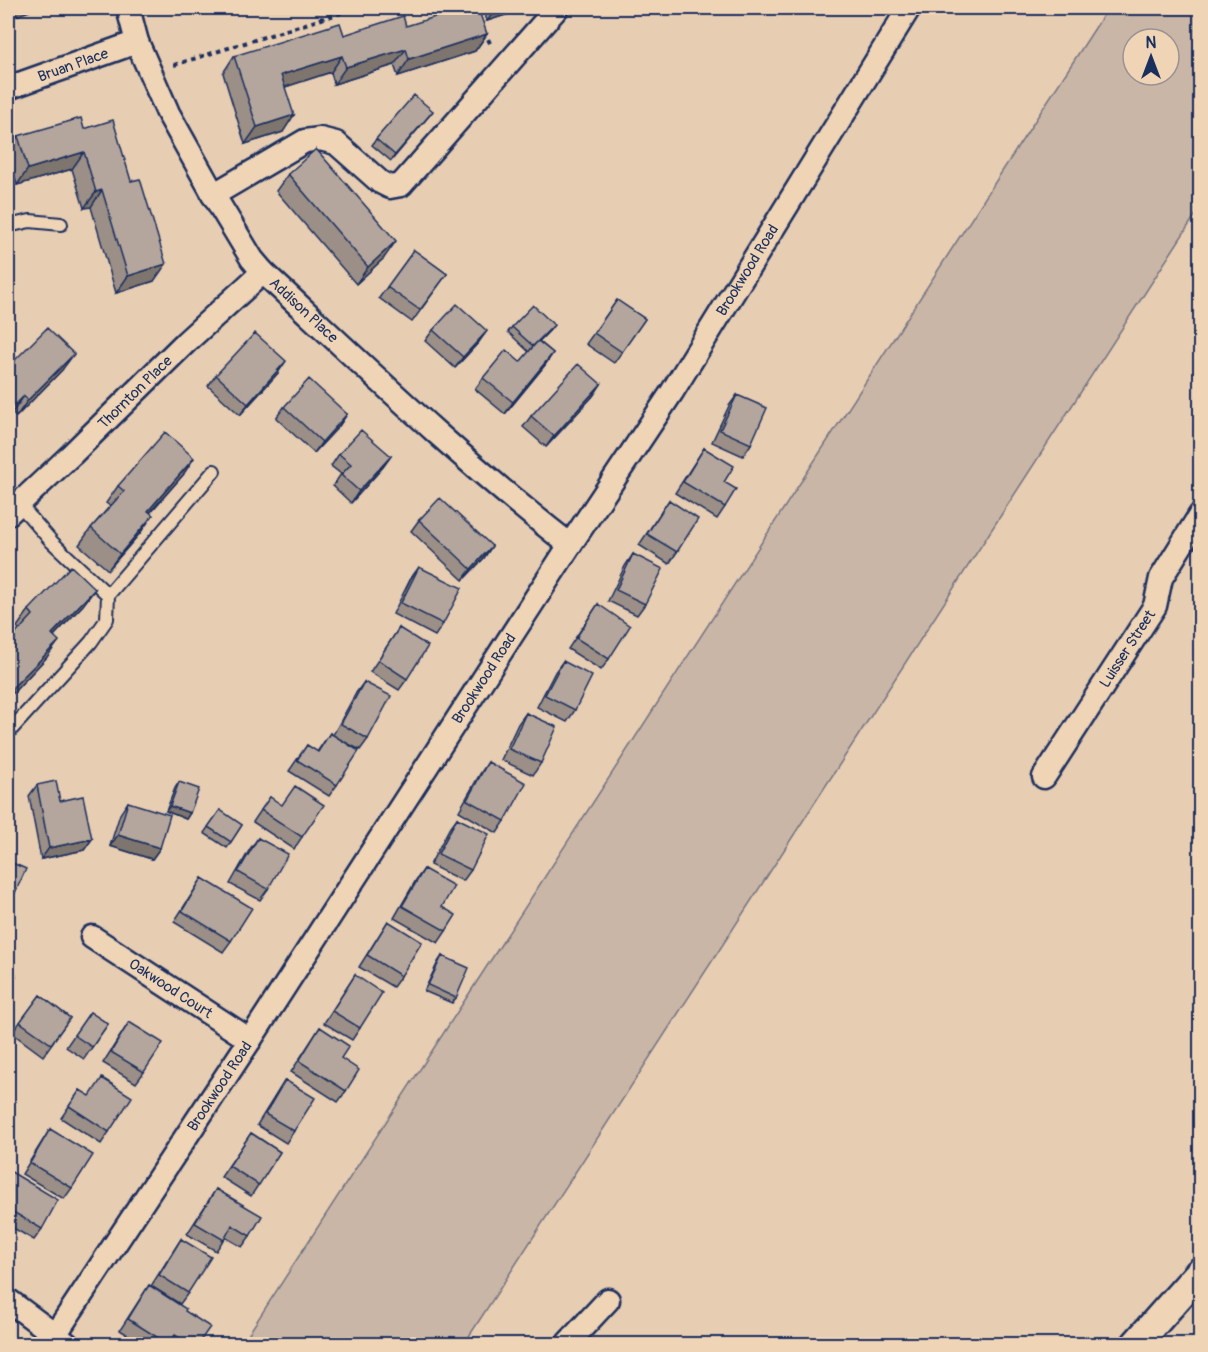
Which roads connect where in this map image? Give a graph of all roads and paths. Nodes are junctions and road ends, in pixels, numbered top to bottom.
1 (128, 8) edge
2 (317, 8) edge
3 (357, 8) edge
4 (557, 8) edge
5 (909, 8) edge
6 (321, 19) junction
7 (481, 24) edge
8 (137, 42) junction
9 (509, 62) junction
10 (150, 73) junction
11 (8, 88) edge
12 (213, 195) junction
13 (61, 224) dead end
14 (8, 226) edge
15 (263, 272) junction
16 (214, 471) dead end
17 (13, 509) edge
18 (1200, 515) edge
19 (570, 545) junction
20 (108, 595) junction
21 (8, 733) edge
22 (1044, 777) dead end
23 (92, 937) dead end
24 (250, 1040) junction
25 (1200, 1272) edge
26 (8, 1300) edge
27 (608, 1300) dead end
28 (57, 1341) edge
29 (567, 1344) edge
30 (1136, 1344) edge

1 - 8 street, Addison Place
2 - 6 path
3 - 6 path
4 - 9 street
5 - 19 street, Brookwood Road
6 - 10 path
7 - 9 path
8 - 10 street, Addison Place
8 - 11 street, Bruan Place
9 - 12 street
10 - 12 street, Addison Place
12 - 15 street, Addison Place
13 - 14 lane
15 - 17 street, Thornton Place
15 - 19 street, Addison Place
16 - 20 lane
17 - 20 lane
18 - 22 street, Luisser Street
19 - 24 street, Brookwood Road
20 - 21 lane
23 - 24 street, Oakwood Court
24 - 28 street, Brookwood Road
25 - 30 street
26 - 28 street
27 - 29 street

